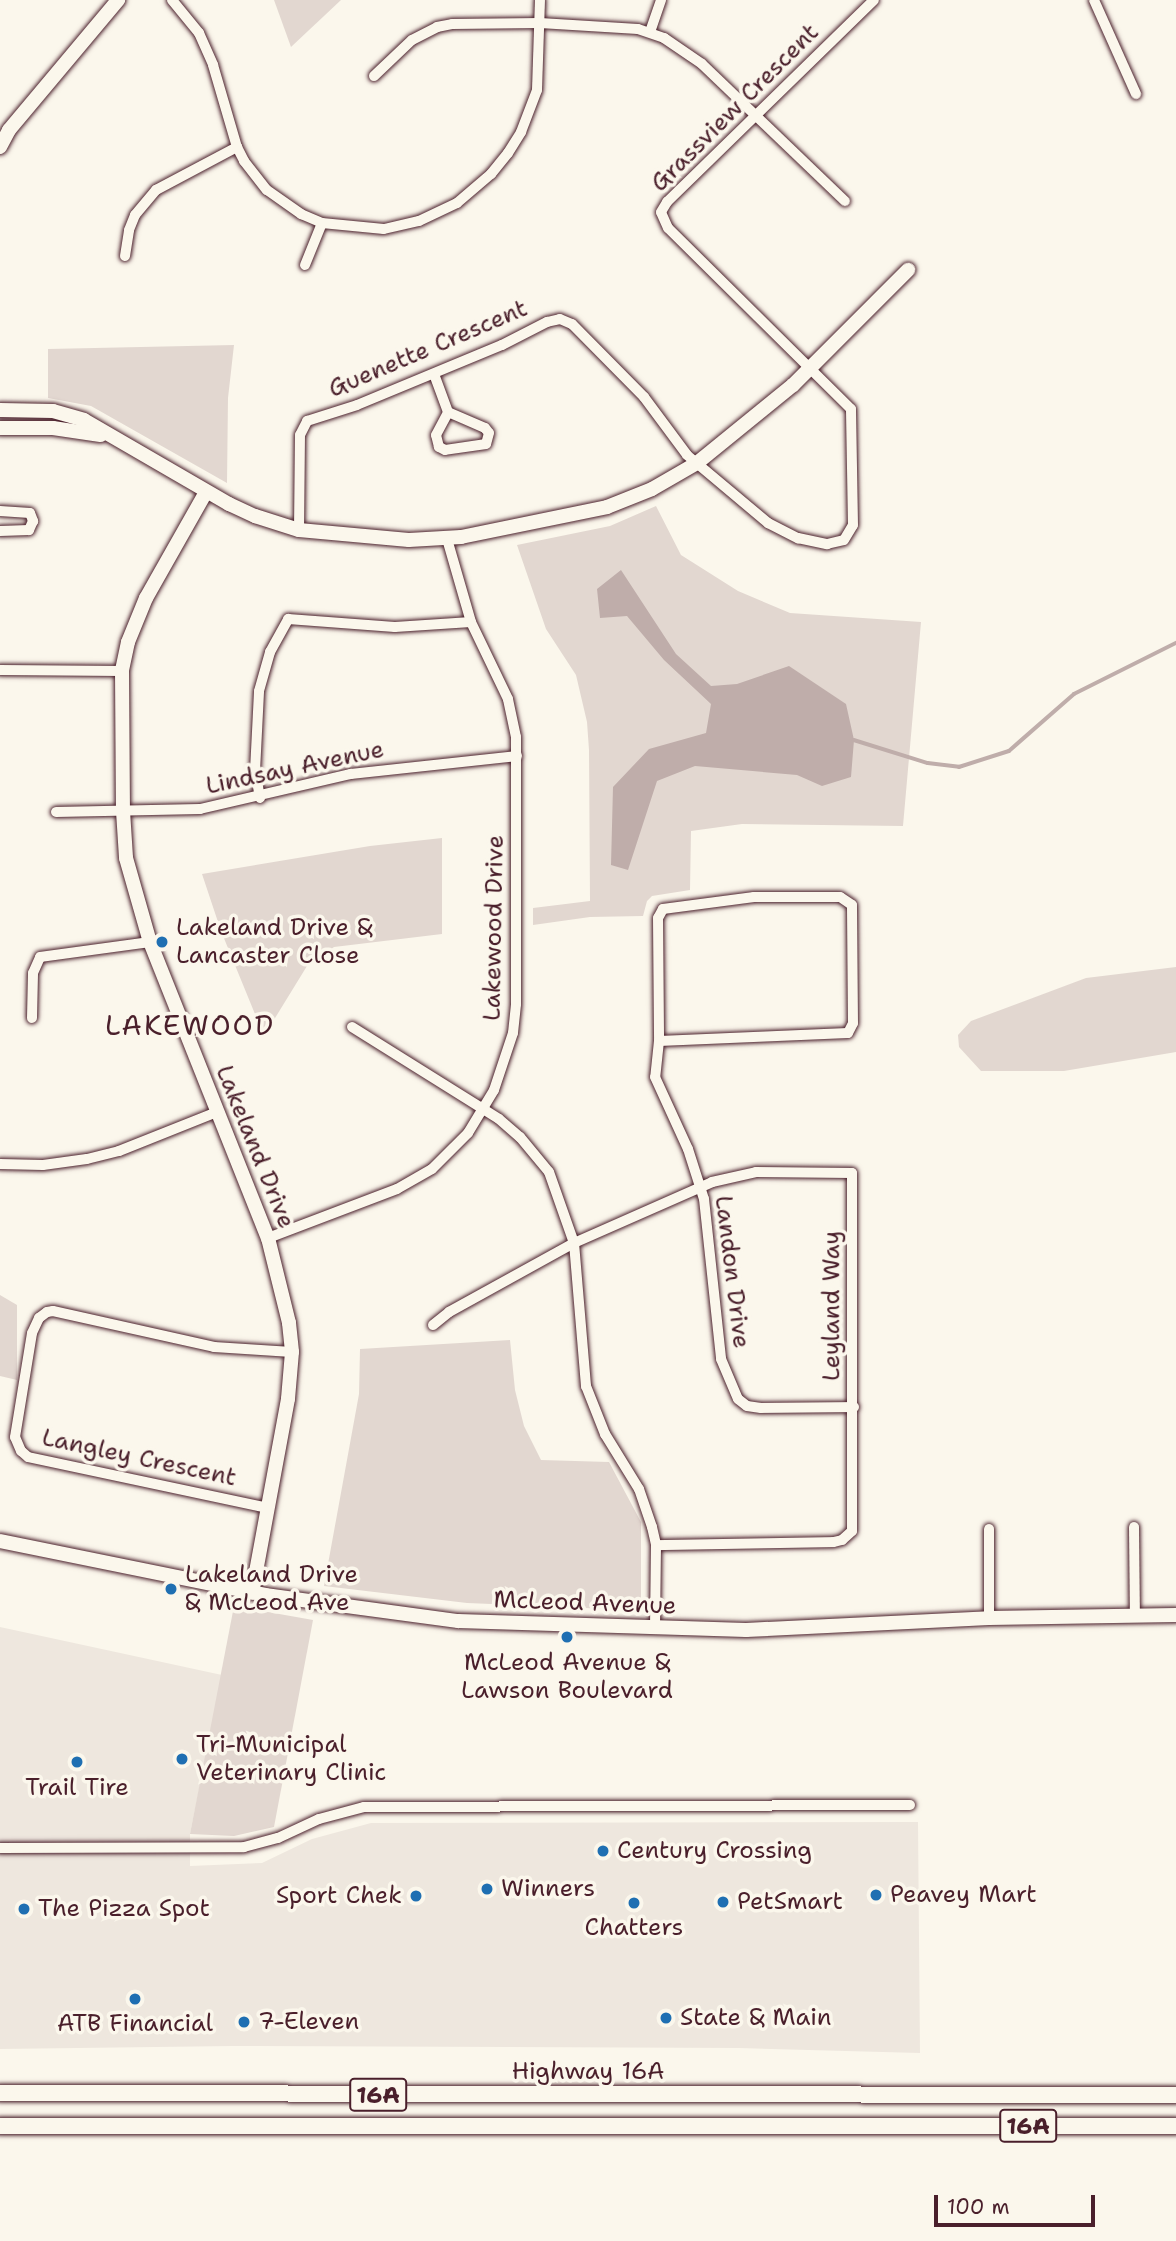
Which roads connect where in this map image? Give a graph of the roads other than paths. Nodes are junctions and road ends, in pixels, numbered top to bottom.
1 (118, 0) edge
2 (172, 0) edge
3 (540, 0) edge
4 (662, 0) edge
5 (874, 0) edge
6 (1094, 0) edge
7 (540, 23) junction
8 (650, 32) junction
9 (374, 76) dead end
10 (1136, 94) dead end
11 (756, 117) junction
12 (5, 127) edge
13 (0, 147) edge
14 (237, 148) junction
15 (845, 201) dead end
16 (322, 222) junction
17 (125, 256) dead end
18 (305, 265) dead end
19 (908, 270) dead end
20 (811, 368) junction
21 (434, 374) junction
22 (0, 410) edge
23 (448, 412) junction
24 (0, 428) edge
25 (112, 438) junction
26 (697, 463) junction
27 (206, 492) junction
28 (0, 511) edge
29 (299, 530) junction
30 (0, 531) edge
31 (447, 540) junction
32 (471, 622) junction
33 (0, 670) edge
34 (122, 671) junction
35 (517, 756) junction
36 (260, 798) junction
37 (123, 811) junction
38 (56, 812) dead end
39 (150, 942) junction
40 (32, 1018) dead end
41 (352, 1027) dead end
42 (659, 1041) junction
43 (483, 1109) junction
44 (217, 1112) junction
45 (0, 1164) edge
46 (700, 1186) junction
47 (268, 1238) junction
48 (574, 1243) junction
49 (433, 1325) dead end
50 (292, 1352) junction
51 (854, 1407) junction
52 (268, 1508) junction
53 (1135, 1527) dead end
54 (989, 1529) dead end
55 (0, 1541) edge
56 (656, 1545) junction
57 (252, 1593) junction
58 (1176, 1615) edge
59 (1135, 1616) junction
60 (989, 1618) junction
61 (655, 1629) junction
62 (910, 1805) dead end
63 (0, 1848) edge
64 (0, 2093) edge
65 (1176, 2095) edge
66 (0, 2126) edge
67 (1176, 2126) edge

1 - 12 street
2 - 14 street
3 - 7 street
4 - 8 street
5 - 11 street, Grassview Crescent
6 - 10 street
7 - 8 street
7 - 9 street
7 - 16 street
8 - 11 street
11 - 15 street
11 - 20 street, Grassview Crescent
12 - 13 street
14 - 16 street
14 - 17 street
16 - 18 street
19 - 20 street
20 - 26 street
20 - 26 street
21 - 23 street
21 - 26 street, Guenette Crescent
21 - 29 street, Guenette Crescent
22 - 25 street
23 - 23 street
24 - 25 street
25 - 27 street
26 - 31 street
27 - 29 street
27 - 34 street, Lakeland Drive
28 - 30 street
29 - 31 street
31 - 32 street, Lakewood Drive
32 - 35 street, Lakewood Drive
32 - 36 street
33 - 34 street
34 - 37 street, Lakeland Drive
35 - 36 street, Lindsay Avenue
35 - 43 street, Lakewood Drive
36 - 37 street, Lindsay Avenue
37 - 38 street, Lindsay Avenue
37 - 39 street, Lakeland Drive
39 - 40 street
39 - 44 street, Lakeland Drive
41 - 43 street
42 - 42 street, Landon Drive
42 - 46 street, Landon Drive
43 - 47 street, Lakewood Drive
43 - 48 street
44 - 45 street
44 - 47 street, Lakeland Drive
46 - 48 street, Leyland Way
46 - 51 street, Landon Drive
46 - 51 street, Leyland Way
47 - 50 street, Lakeland Drive
48 - 49 street, Leyland Way
48 - 56 street
50 - 52 street, Lakeland Drive
50 - 52 street, Langley Crescent
51 - 56 street, Leyland Way
52 - 57 street, Lakeland Drive
53 - 59 street
54 - 60 street
55 - 57 street, McLeod Avenue
56 - 61 street
57 - 61 street, McLeod Avenue
58 - 59 street, McLeod Avenue
59 - 60 street, McLeod Avenue
60 - 61 street, McLeod Avenue
62 - 63 street
64 - 65 main road, Highway 16A / 16A
66 - 67 main road, 16A

